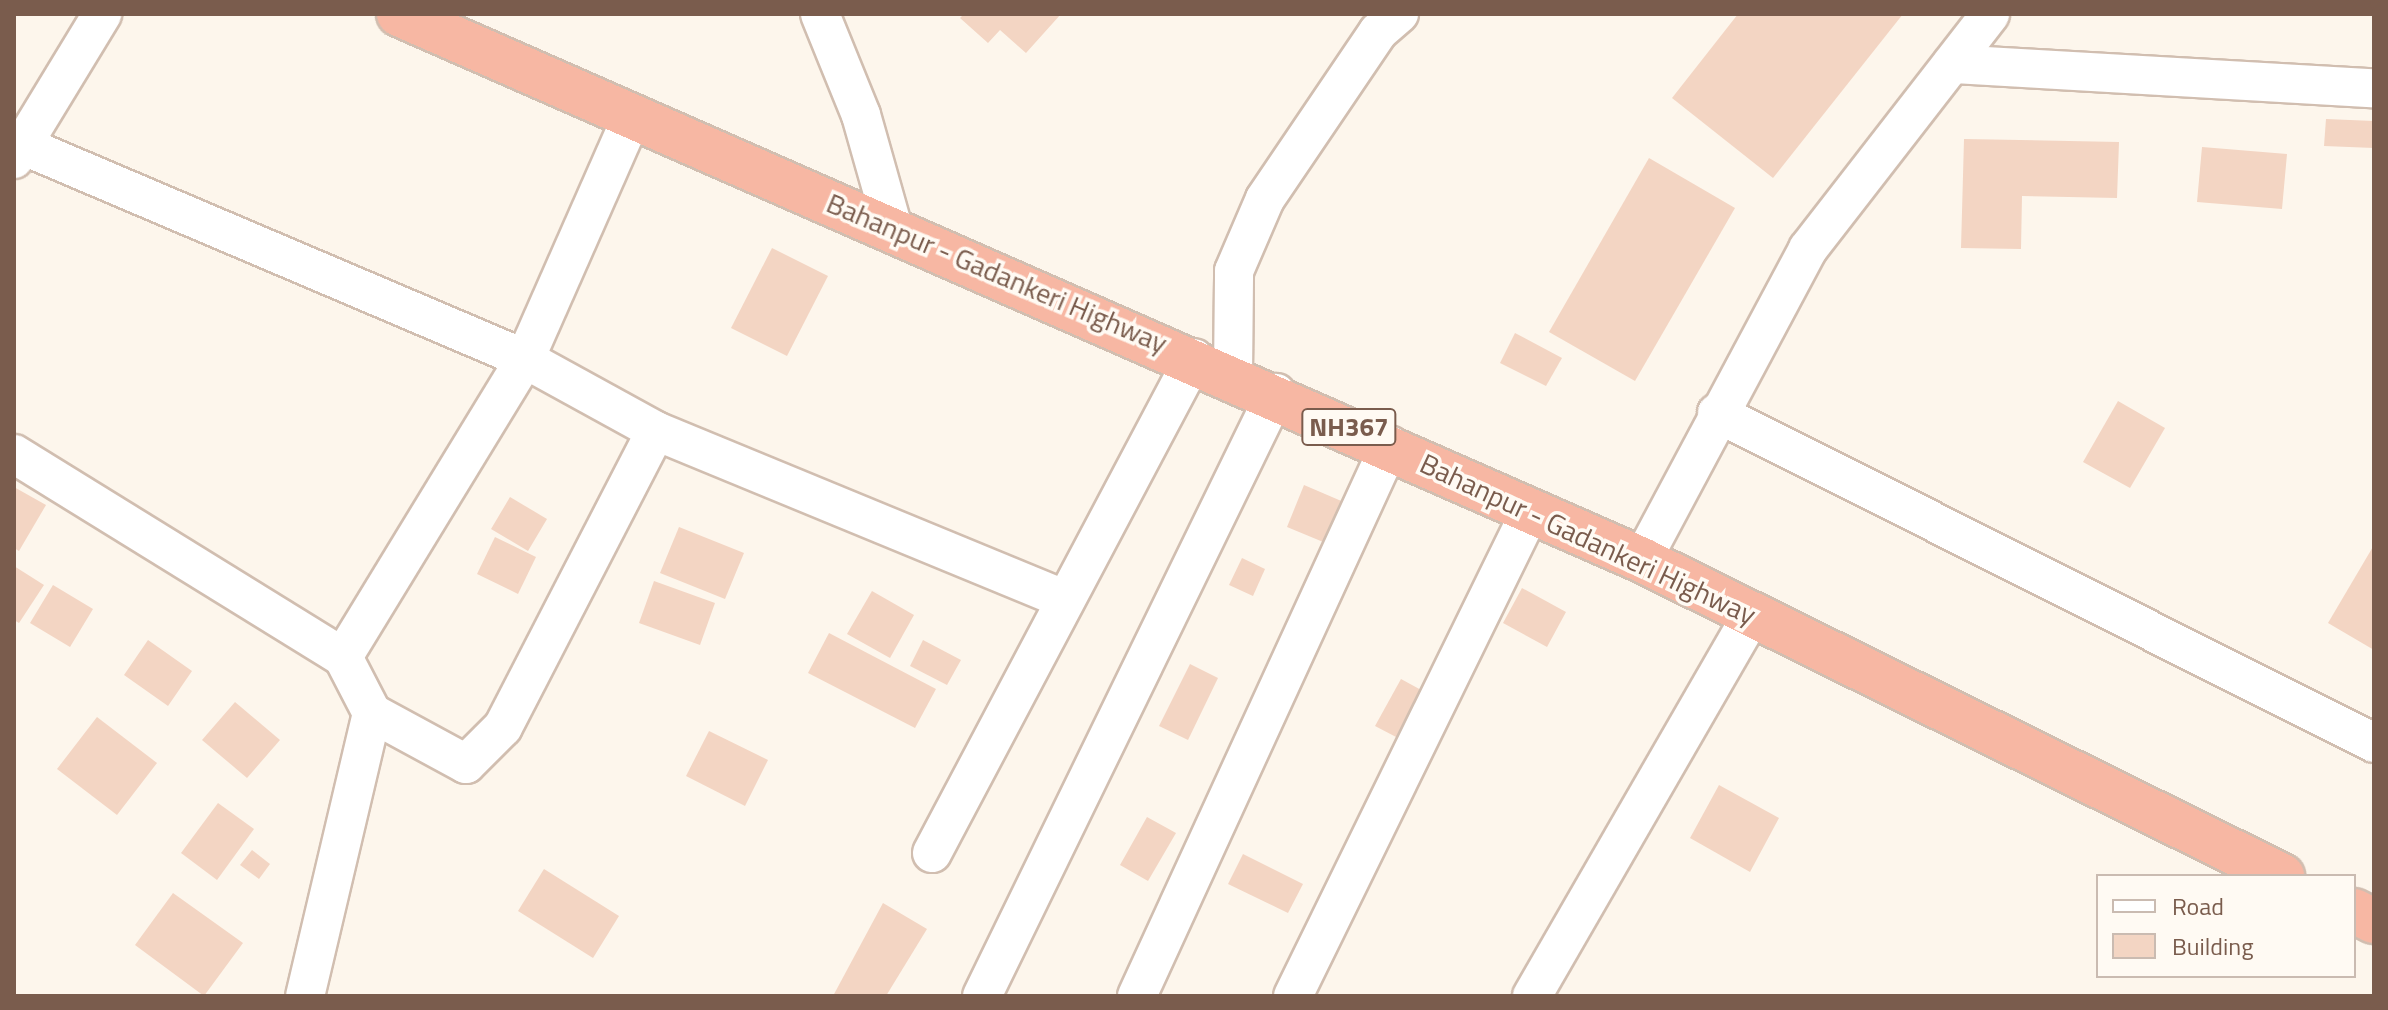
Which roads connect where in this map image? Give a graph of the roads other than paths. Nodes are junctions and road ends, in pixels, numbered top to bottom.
1 (102, 14) edge
2 (399, 14) edge
3 (820, 14) edge
4 (1399, 14) edge
5 (1990, 14) edge
6 (465, 29) edge
7 (1952, 64) junction
8 (2374, 88) edge
9 (632, 116) junction
10 (18, 152) edge
11 (893, 228) junction
12 (525, 359) junction
13 (1213, 366) junction
14 (1276, 393) junction
15 (1717, 413) junction
16 (656, 431) junction
17 (1390, 445) junction
18 (14, 454) edge
19 (1531, 510) junction
20 (1642, 560) junction
21 (1062, 598) junction
22 (1751, 616) junction
23 (343, 657) junction
24 (372, 713) junction
25 (2374, 743) edge
26 (932, 853) dead end
27 (2278, 874) edge
28 (2356, 912) edge
29 (2374, 921) edge
30 (305, 996) edge
31 (982, 996) edge
32 (1137, 996) edge
33 (1293, 996) edge
34 (1532, 996) edge

1 - 10 street
2 - 6 highway, Bahanpur - Gadankeri Highway / NH367
3 - 11 street
4 - 13 street
5 - 7 street
6 - 9 highway, Bahanpur - Gadankeri Highway / NH367
7 - 8 street
7 - 15 street
9 - 11 highway, Bahanpur - Gadankeri Highway / NH367
9 - 12 street
10 - 12 street
11 - 13 highway, Bahanpur - Gadankeri Highway / NH367
12 - 16 street
12 - 23 street
13 - 14 highway, Bahanpur - Gadankeri Highway / NH367
13 - 21 street
14 - 17 highway, Bahanpur - Gadankeri Highway / NH367
14 - 31 street
15 - 20 street
15 - 25 street
16 - 21 street
16 - 24 street
17 - 19 highway, Bahanpur - Gadankeri Highway / NH367
17 - 32 street
18 - 23 street
19 - 20 highway, Bahanpur - Gadankeri Highway / NH367
19 - 33 street
20 - 22 highway, Bahanpur - Gadankeri Highway / NH367
21 - 26 street
22 - 27 highway, Bahanpur - Gadankeri Highway / NH367
22 - 34 street
23 - 24 street
24 - 30 street
28 - 29 highway

